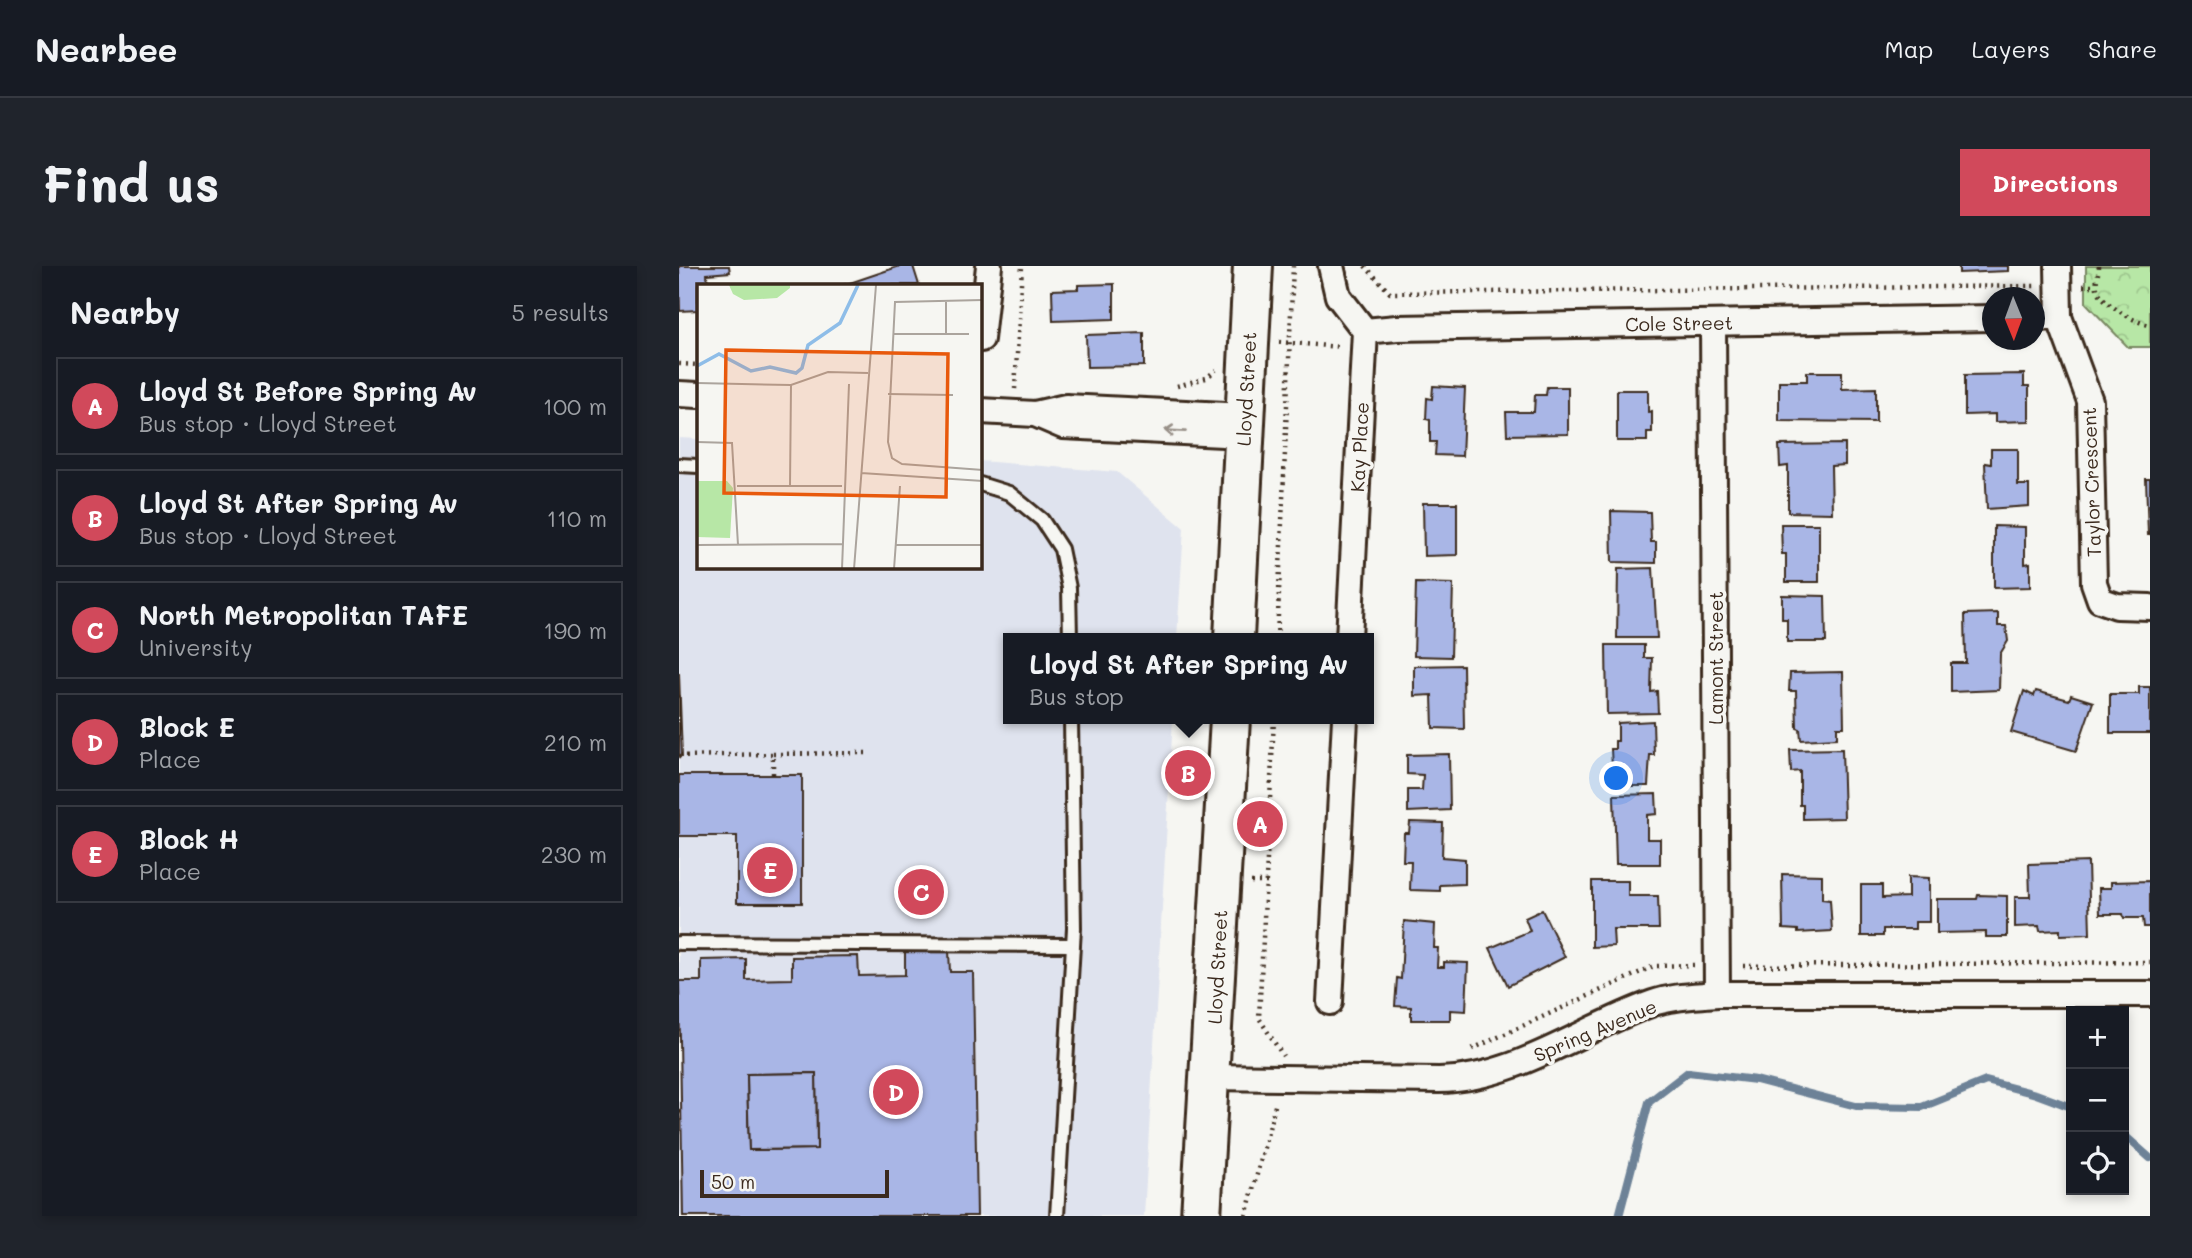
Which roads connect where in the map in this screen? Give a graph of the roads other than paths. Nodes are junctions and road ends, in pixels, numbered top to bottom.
1 (989, 266) edge
2 (1253, 266) edge
3 (1331, 266) edge
4 (2058, 276) edge
5 (2059, 317) junction
6 (1982, 318) edge
7 (2045, 318) edge
8 (1713, 323) junction
9 (982, 330) edge
10 (1365, 331) junction
11 (679, 394) edge
12 (697, 395) edge
13 (982, 411) edge
14 (1244, 425) junction
15 (679, 465) edge
16 (697, 466) edge
17 (982, 485) edge
18 (2150, 607) edge
19 (1070, 633) edge
20 (1234, 633) edge
21 (1349, 633) edge
22 (1071, 724) edge
23 (1230, 724) edge
24 (1345, 724) edge
25 (679, 943) edge
26 (1073, 945) junction
27 (1717, 994) junction
28 (2150, 994) edge
29 (1330, 1002) dead end
30 (1210, 1077) junction
31 (1057, 1216) edge
32 (1201, 1216) edge

1 - 9 street
2 - 14 main road, Lloyd Street
3 - 10 street
4 - 5 street
5 - 7 street
5 - 18 street, Taylor Crescent
6 - 8 street, Cole Street
8 - 10 street, Cole Street
8 - 27 street, Lamont Street
10 - 21 street, Kay Place
11 - 12 street
13 - 14 street
14 - 20 main road, Lloyd Street
15 - 16 lane
17 - 19 lane
22 - 26 lane
23 - 30 main road, Lloyd Street
24 - 29 street
25 - 26 lane
26 - 31 lane
27 - 28 street, Spring Avenue
27 - 30 street, Spring Avenue
30 - 32 main road, Lloyd Street

